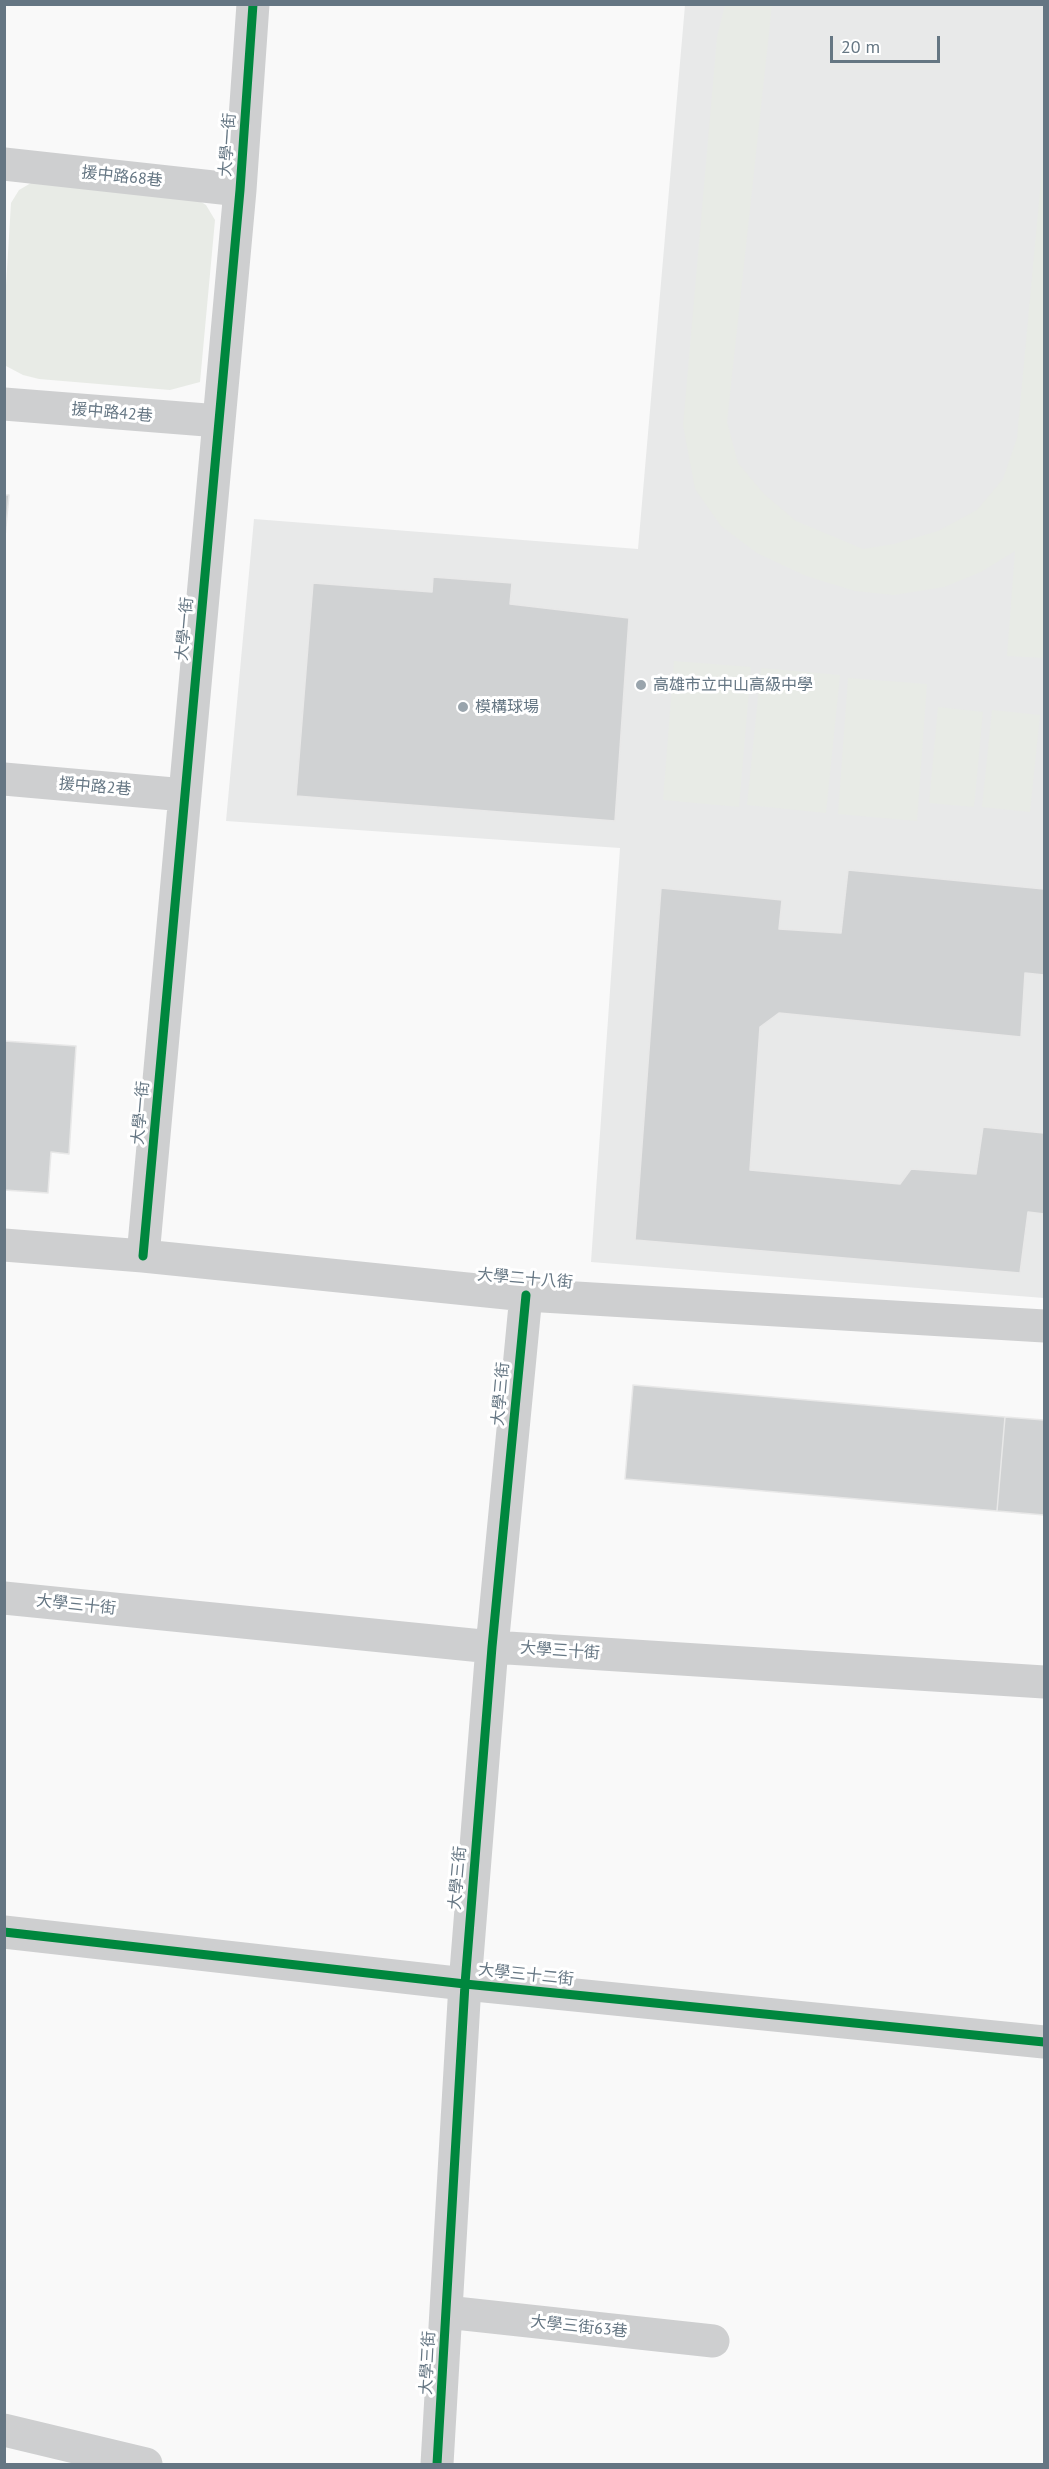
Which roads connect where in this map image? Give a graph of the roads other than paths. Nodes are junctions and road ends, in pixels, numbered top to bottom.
1 (254, 4) edge
2 (4, 164) edge
3 (240, 190) junction
4 (4, 404) edge
5 (219, 421) junction
6 (4, 779) edge
7 (185, 795) junction
8 (4, 1245) edge
9 (143, 1256) junction
10 (526, 1295) junction
11 (1044, 1326) edge
12 (4, 1598) edge
13 (492, 1647) junction
14 (1044, 1682) edge
15 (4, 1932) edge
16 (465, 1984) junction
17 (1044, 2042) edge
18 (446, 2312) junction
19 (713, 2341) dead end
20 (4, 2430) edge
21 (146, 2464) edge
22 (437, 2464) edge

1 - 3 street, 大學一街
2 - 3 street, 援中路68巷
3 - 5 street, 大學一街
4 - 5 street, 援中路42巷
5 - 7 street, 大學一街
6 - 7 street, 援中路2巷
7 - 9 street, 大學一街
8 - 9 street, 大學二十八街
9 - 10 street, 大學二十八街
10 - 11 street, 大學二十八街
10 - 13 street, 大學三街
12 - 13 street, 大學三十街
13 - 14 street, 大學三十街
13 - 16 street, 大學三街
15 - 16 street, 大學三十二街
16 - 17 street, 大學三十二街
16 - 18 street, 大學三街
18 - 19 street, 大學三街63巷
18 - 22 street, 大學三街
20 - 21 street

